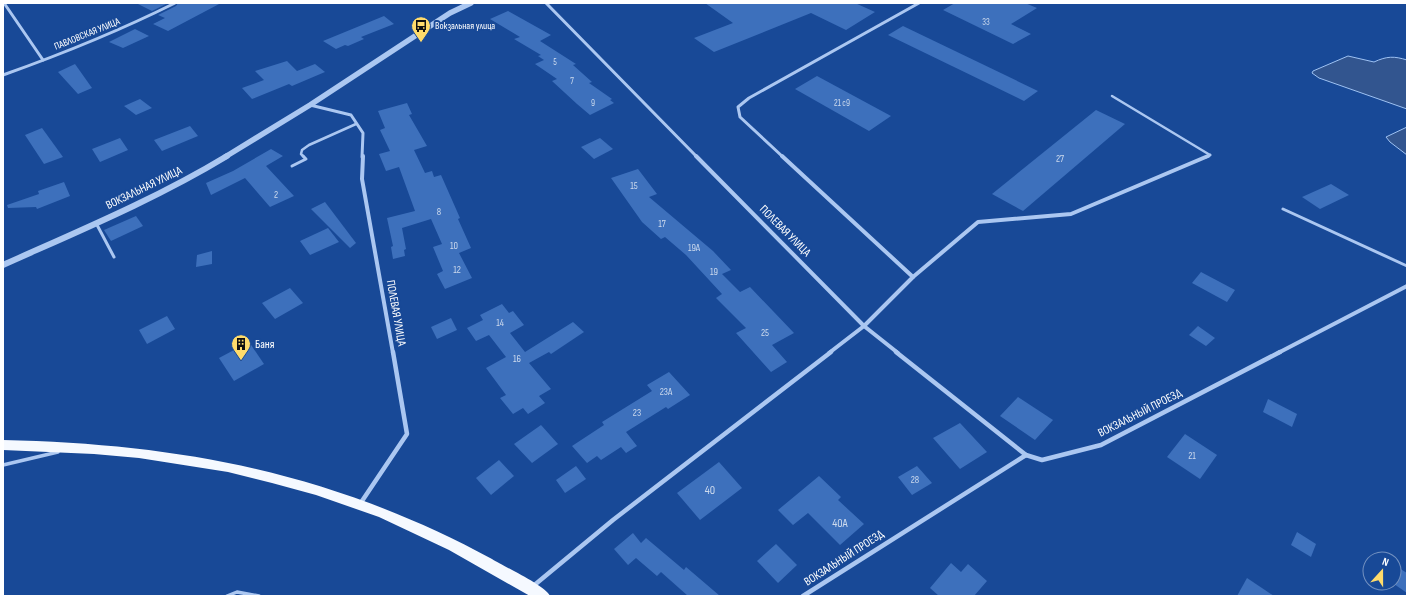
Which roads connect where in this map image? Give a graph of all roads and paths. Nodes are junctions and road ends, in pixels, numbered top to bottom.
1 (4, 3) edge
2 (175, 3) edge
3 (471, 3) edge
4 (546, 3) edge
5 (919, 3) edge
6 (43, 60) junction
7 (3, 75) edge
8 (1112, 96) dead end
9 (310, 105) junction
10 (356, 124) junction
11 (1210, 155) joint
12 (292, 166) dead end
13 (1283, 209) dead end
14 (96, 223) junction
15 (114, 258) dead end
16 (3, 265) edge
17 (1407, 266) edge
18 (913, 277) junction
19 (1407, 286) edge
20 (864, 326) junction
21 (3, 445) edge
22 (79, 446) junction
23 (1026, 455) junction
24 (3, 465) edge
25 (360, 504) junction
26 (530, 588) junction
27 (228, 596) edge
28 (259, 596) edge
29 (543, 596) edge
30 (803, 596) edge

1 - 6 street
2 - 6 street, ПАВЛОВСКАЯ УЛИЦА
3 - 9 street, ВОКЗАЛЬНАЯ УЛИЦА
4 - 20 street, ПОЛЕВАЯ УЛИЦА
5 - 18 street
6 - 7 street, ПАВЛОВСКАЯ УЛИЦА
8 - 11 lane
9 - 10 street, ПОЛЕВАЯ УЛИЦА
9 - 14 street, ВОКЗАЛЬНАЯ УЛИЦА
10 - 12 lane
10 - 25 street, ПОЛЕВАЯ УЛИЦА
11 - 18 street
13 - 17 lane
14 - 15 lane
14 - 16 street, ВОКЗАЛЬНАЯ УЛИЦА
18 - 20 street
19 - 23 street, ВОКЗАЛЬНЫЙ ПРОЕЗД
20 - 23 street, ПОЛЕВАЯ УЛИЦА
20 - 26 street
21 - 22 main road
22 - 24 lane
22 - 25 main road
23 - 30 street, ВОКЗАЛЬНЫЙ ПРОЕЗД
25 - 26 main road
26 - 29 main road
27 - 28 lane

